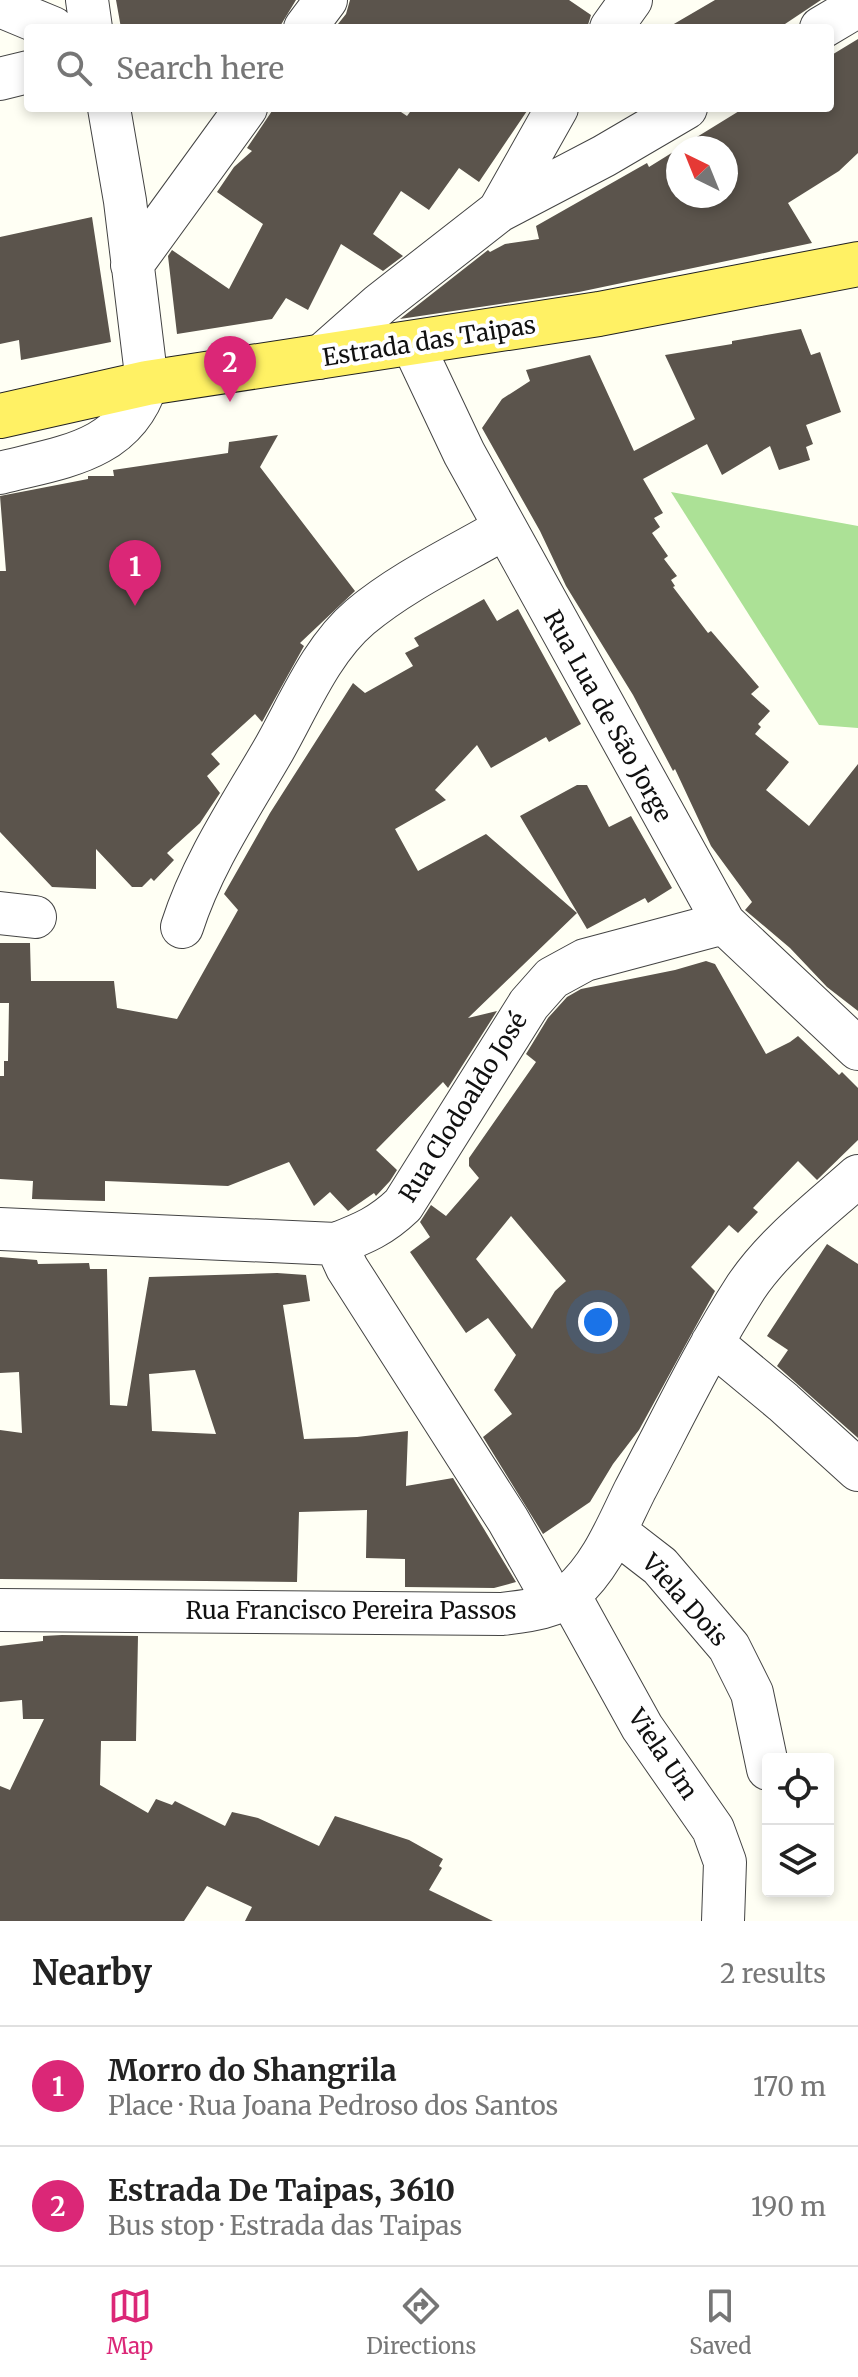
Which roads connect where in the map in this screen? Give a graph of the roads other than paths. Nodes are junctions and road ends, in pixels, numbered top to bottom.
1 (87, 0) edge
2 (326, 0) edge
3 (631, 0) edge
4 (0, 6) edge
5 (858, 6) edge
6 (43, 24) edge
7 (90, 24) edge
8 (308, 24) edge
9 (614, 24) edge
10 (828, 24) edge
11 (24, 73) edge
12 (0, 79) edge
13 (110, 112) edge
14 (243, 112) edge
15 (555, 112) edge
16 (679, 112) edge
17 (499, 211) junction
18 (858, 264) edge
19 (132, 265) junction
20 (412, 343) junction
21 (319, 358) junction
22 (147, 383) junction
23 (0, 416) edge
24 (0, 473) edge
25 (505, 528) junction
26 (724, 923) junction
27 (182, 927) dead end
28 (858, 1049) edge
29 (858, 1176) edge
30 (0, 1229) edge
31 (336, 1244) junction
32 (712, 1343) junction
33 (858, 1470) edge
34 (616, 1532) junction
35 (560, 1599) junction
36 (0, 1610) edge
37 (765, 1753) edge
38 (723, 1921) edge

1 - 7 street
2 - 8 street
3 - 9 street
4 - 6 street
5 - 10 street
11 - 12 street
13 - 19 street
14 - 19 street
15 - 17 street
16 - 17 street
17 - 21 street
18 - 20 main road, Estrada das Taipas
19 - 22 street
20 - 21 main road, Estrada das Taipas
20 - 25 street, Rua Lua de São Jorge
21 - 22 main road, Estrada das Taipas
22 - 23 main road, Estrada das Taipas
22 - 24 street
25 - 26 street, Rua Lua de São Jorge
25 - 27 street
26 - 28 street, Rua Lua de São Jorge
26 - 31 street, Rua Clodoaldo José
29 - 32 street
30 - 31 street, Rua Clodoaldo José
31 - 35 street, Viela Um
32 - 33 street
32 - 34 street
34 - 35 street
34 - 37 street, Viela Dois
35 - 36 street, Rua Francisco Pereira Passos
35 - 38 street, Viela Um

